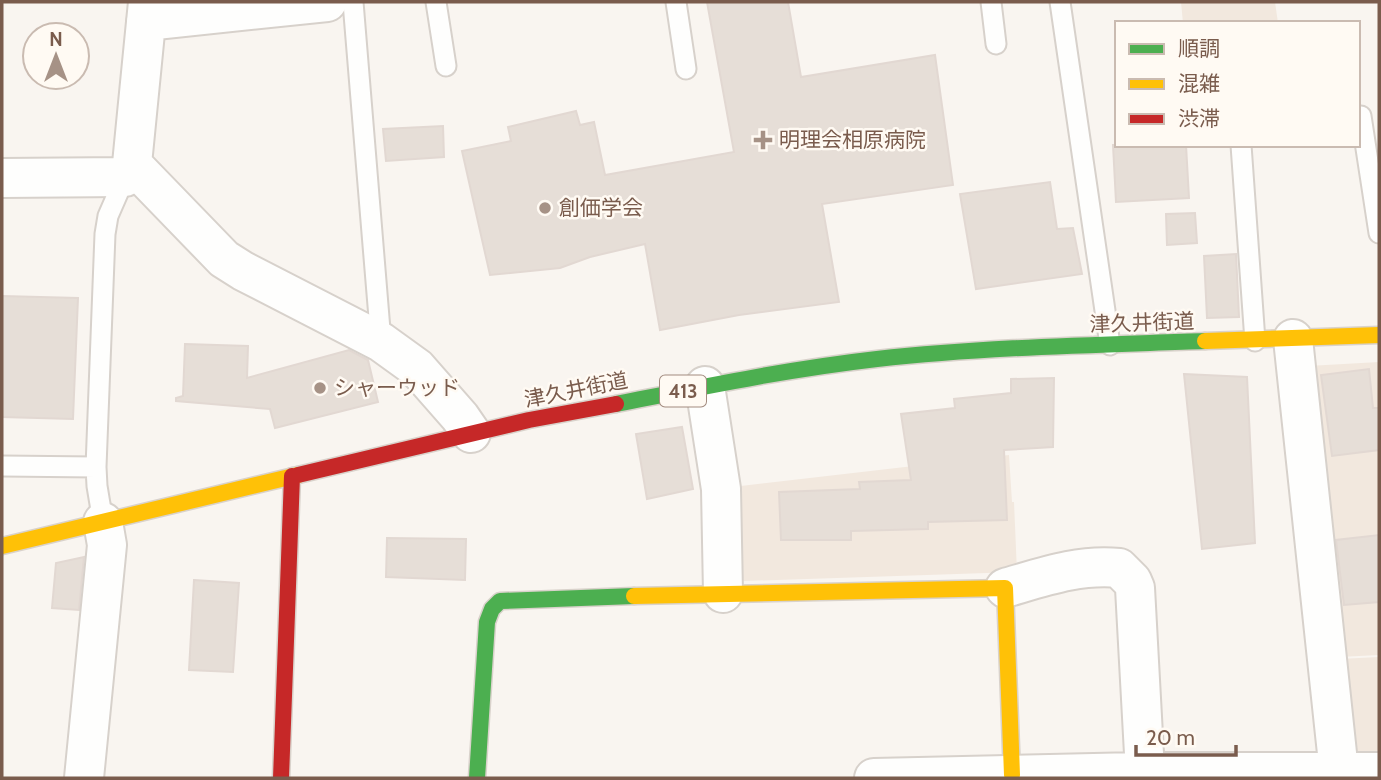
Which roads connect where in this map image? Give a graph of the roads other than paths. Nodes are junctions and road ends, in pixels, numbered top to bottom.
1 (327, 2) edge
2 (353, 2) edge
3 (436, 2) edge
4 (676, 2) edge
5 (990, 2) edge
6 (1060, 2) edge
7 (147, 12) edge
8 (996, 44) dead end
9 (446, 66) dead end
10 (686, 69) dead end
11 (1362, 116) dead end
12 (1241, 147) edge
13 (128, 171) junction
14 (2, 178) edge
15 (1379, 233) edge
16 (1379, 335) edge
17 (1293, 339) junction
18 (1255, 341) junction
19 (381, 342) junction
20 (1110, 345) junction
21 (705, 386) junction
22 (471, 433) junction
23 (2, 466) edge
24 (96, 467) junction
25 (292, 475) junction
26 (103, 522) junction
27 (2, 546) edge
28 (1005, 588) junction
29 (723, 593) junction
30 (1339, 772) junction
31 (1379, 772) edge
32 (1141, 774) edge
33 (1012, 775) junction
34 (84, 778) edge
35 (281, 778) edge
36 (477, 778) edge
37 (874, 778) edge

1 - 7 street
2 - 19 lane
3 - 9 lane
4 - 10 lane
5 - 8 lane
6 - 20 lane
7 - 13 street
11 - 15 lane
12 - 18 lane
13 - 14 street
13 - 19 street
13 - 24 lane
16 - 17 main road, 津久井街道 / 413
17 - 18 main road, 津久井街道 / 413
17 - 30 street
18 - 20 main road, 津久井街道 / 413
19 - 22 street
20 - 21 main road, 津久井街道 / 413
21 - 22 main road, 津久井街道 / 413
21 - 29 street
22 - 25 main road, 津久井街道 / 413
23 - 24 lane
24 - 26 lane
25 - 26 main road, 津久井街道 / 413
25 - 35 main road
26 - 27 main road, 津久井街道 / 413
26 - 34 street
28 - 29 main road
28 - 32 street
28 - 33 main road
29 - 36 main road
30 - 31 street
30 - 32 street
32 - 33 street
33 - 37 street

